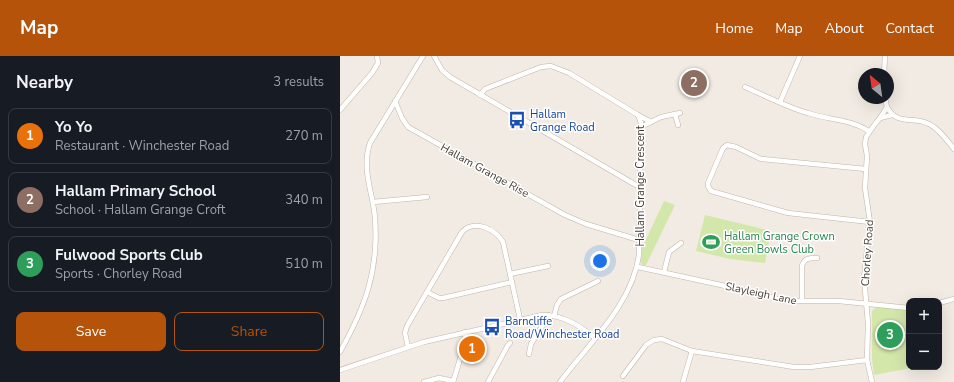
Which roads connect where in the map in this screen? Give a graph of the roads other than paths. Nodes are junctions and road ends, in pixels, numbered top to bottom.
1 (377, 56) edge
2 (423, 56) edge
3 (434, 56) edge
4 (800, 56) edge
5 (885, 56) edge
6 (884, 68) edge
7 (745, 87) dead end
8 (480, 95) junction
9 (395, 101) junction
10 (780, 102) junction
11 (886, 104) edge
12 (887, 107) junction
13 (340, 110) edge
14 (638, 115) junction
15 (892, 115) junction
16 (880, 118) junction
17 (651, 122) junction
18 (678, 125) dead end
19 (641, 127) junction
20 (869, 131) junction
21 (954, 148) edge
22 (866, 169) junction
23 (641, 188) junction
24 (427, 197) dead end
25 (373, 202) junction
26 (870, 222) junction
27 (640, 240) junction
28 (681, 243) dead end
29 (817, 258) dead end
30 (548, 266) dead end
31 (638, 267) junction
32 (664, 272) junction
33 (510, 274) junction
34 (598, 281) dead end
35 (512, 282) junction
36 (427, 292) junction
37 (954, 299) edge
38 (802, 301) junction
39 (942, 302) edge
40 (866, 304) junction
41 (906, 308) edge
42 (551, 315) junction
43 (520, 319) junction
44 (465, 332) junction
45 (595, 338) junction
46 (510, 343) dead end
47 (408, 347) junction
48 (692, 351) junction
49 (340, 352) edge
50 (529, 354) dead end
51 (867, 360) junction
52 (341, 369) edge
53 (623, 376) dead end
54 (424, 382) edge
55 (453, 382) edge
56 (488, 382) edge
57 (560, 382) edge
58 (683, 382) edge
59 (872, 382) edge

1 - 13 street
2 - 9 street
3 - 8 street
4 - 10 street
5 - 6 street
7 - 10 street
8 - 14 street, Hallam Grange Crescent
8 - 23 street
9 - 25 street
9 - 27 street, Hallam Grange Rise
10 - 20 street
11 - 12 street
12 - 15 street
12 - 16 street
14 - 17 street
14 - 19 street, Hallam Grange Crescent
15 - 16 street
15 - 21 street
16 - 20 street
17 - 18 street
17 - 19 street
19 - 23 street, Hallam Grange Crescent
20 - 22 street, Chorley Road
22 - 26 street, Chorley Road
22 - 26 street
23 - 27 street, Hallam Grange Crescent
24 - 25 street
25 - 49 street
26 - 40 street, Chorley Road
27 - 31 street, Hallam Grange Crescent
28 - 32 street
29 - 38 street
30 - 33 street
31 - 32 street, Slayleigh Lane
31 - 45 street, Hallam Grange Crescent
32 - 38 street, Slayleigh Lane
33 - 35 street
33 - 36 street
34 - 42 street
35 - 36 street
35 - 43 street
36 - 47 street
37 - 39 street
38 - 40 street, Slayleigh Lane
40 - 41 street, Slayleigh Lane
40 - 51 street, Chorley Road
42 - 43 street
42 - 45 street
42 - 50 street
43 - 44 street
44 - 47 street
44 - 55 street
45 - 57 street, Hallam Grange Crescent
46 - 56 street
47 - 52 street
48 - 51 street
48 - 53 street
48 - 58 street
51 - 59 street, Chorley Road
54 - 55 street

